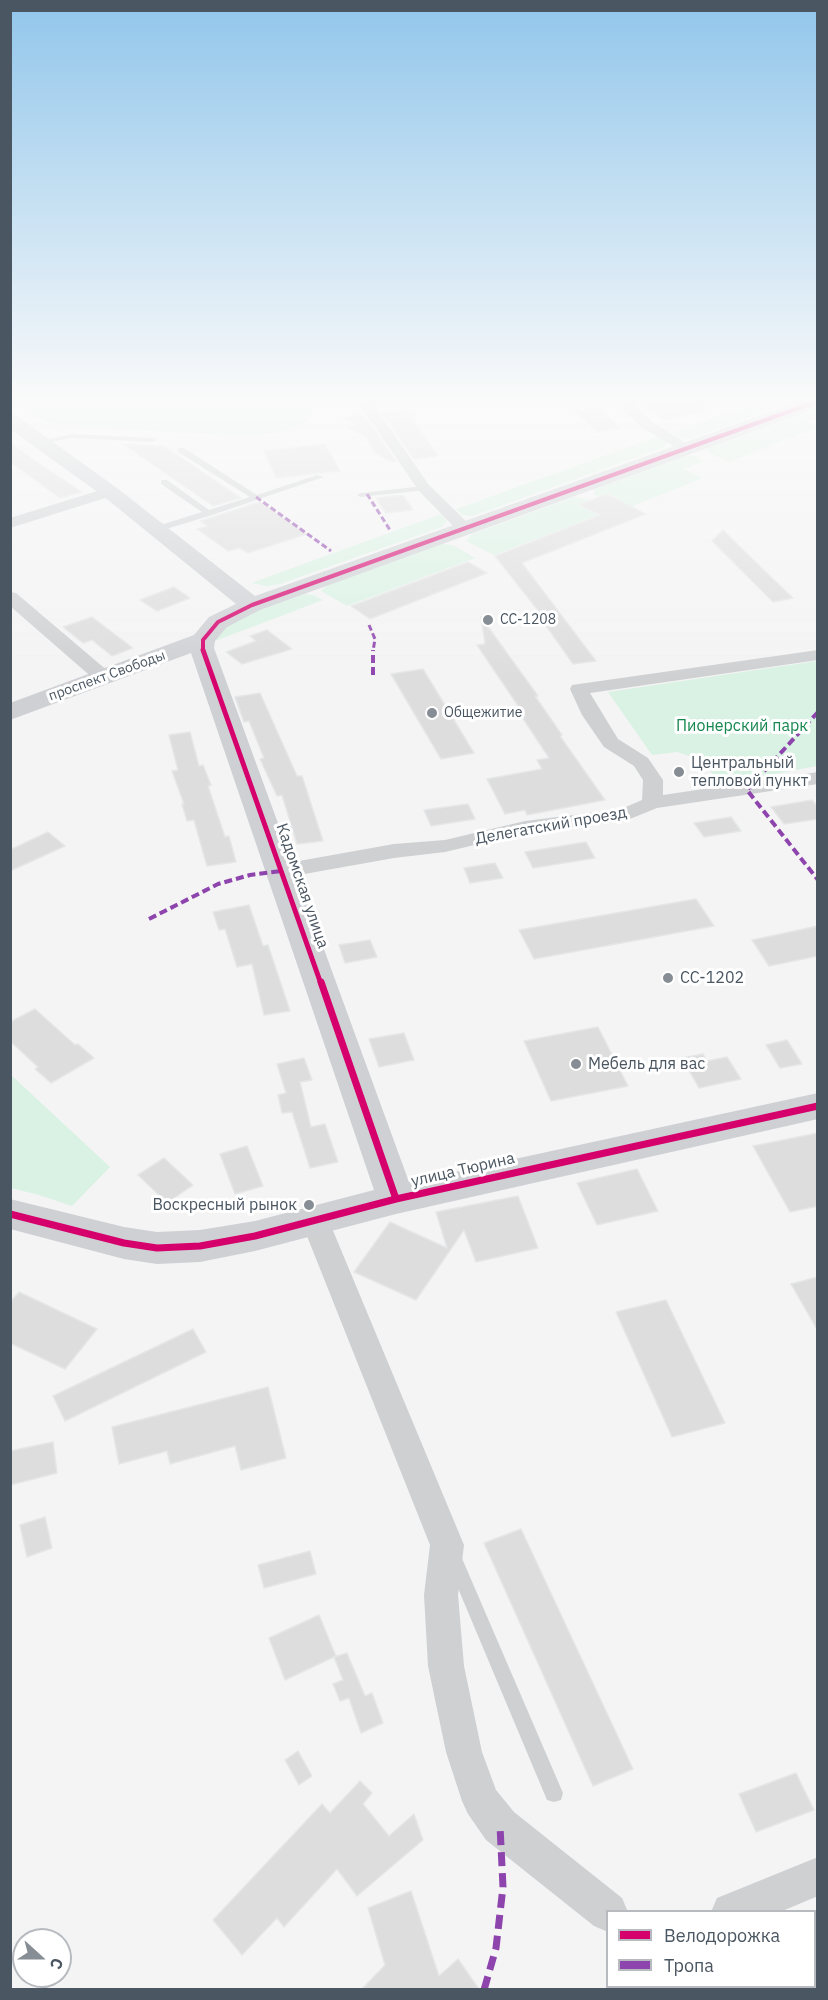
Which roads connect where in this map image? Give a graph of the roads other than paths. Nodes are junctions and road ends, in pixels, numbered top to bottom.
1 (178, 491) edge
2 (247, 491) edge
3 (274, 491) edge
4 (394, 491) edge
5 (427, 491) edge
6 (571, 491) edge
7 (110, 492) joint
8 (361, 495) dead end
9 (256, 497) junction
10 (209, 513) junction
11 (10, 523) edge
12 (156, 529) junction
13 (465, 530) junction
14 (10, 597) edge
15 (252, 605) junction
16 (203, 640) junction
17 (818, 655) edge
18 (102, 676) junction
19 (10, 712) edge
20 (818, 778) edge
21 (652, 803) junction
22 (282, 871) junction
23 (818, 1106) edge
24 (396, 1199) junction
25 (10, 1214) edge
26 (315, 1221) junction
27 (447, 1545) junction
28 (554, 1793) dead end
29 (818, 1876) edge
30 (607, 1910) edge
31 (733, 1910) edge

1 - 10 lane
2 - 9 lane
3 - 9 lane
4 - 8 lane
5 - 13 street
6 - 13 street
7 - 11 street
7 - 12 street
9 - 10 lane
10 - 12 lane
12 - 15 street
13 - 15 street
14 - 18 street
15 - 16 street
16 - 18 street, проспект Свободы
16 - 22 street, Кадомская улица
17 - 21 street
18 - 19 street, проспект Свободы
20 - 21 street, Делегатский проезд
21 - 22 street, Делегатский проезд
22 - 24 street, Кадомская улица
23 - 24 street, улица Тюрина
24 - 26 street, улица Тюрина
25 - 26 street, улица Тюрина
26 - 27 street
27 - 28 lane
27 - 30 street
29 - 31 street

